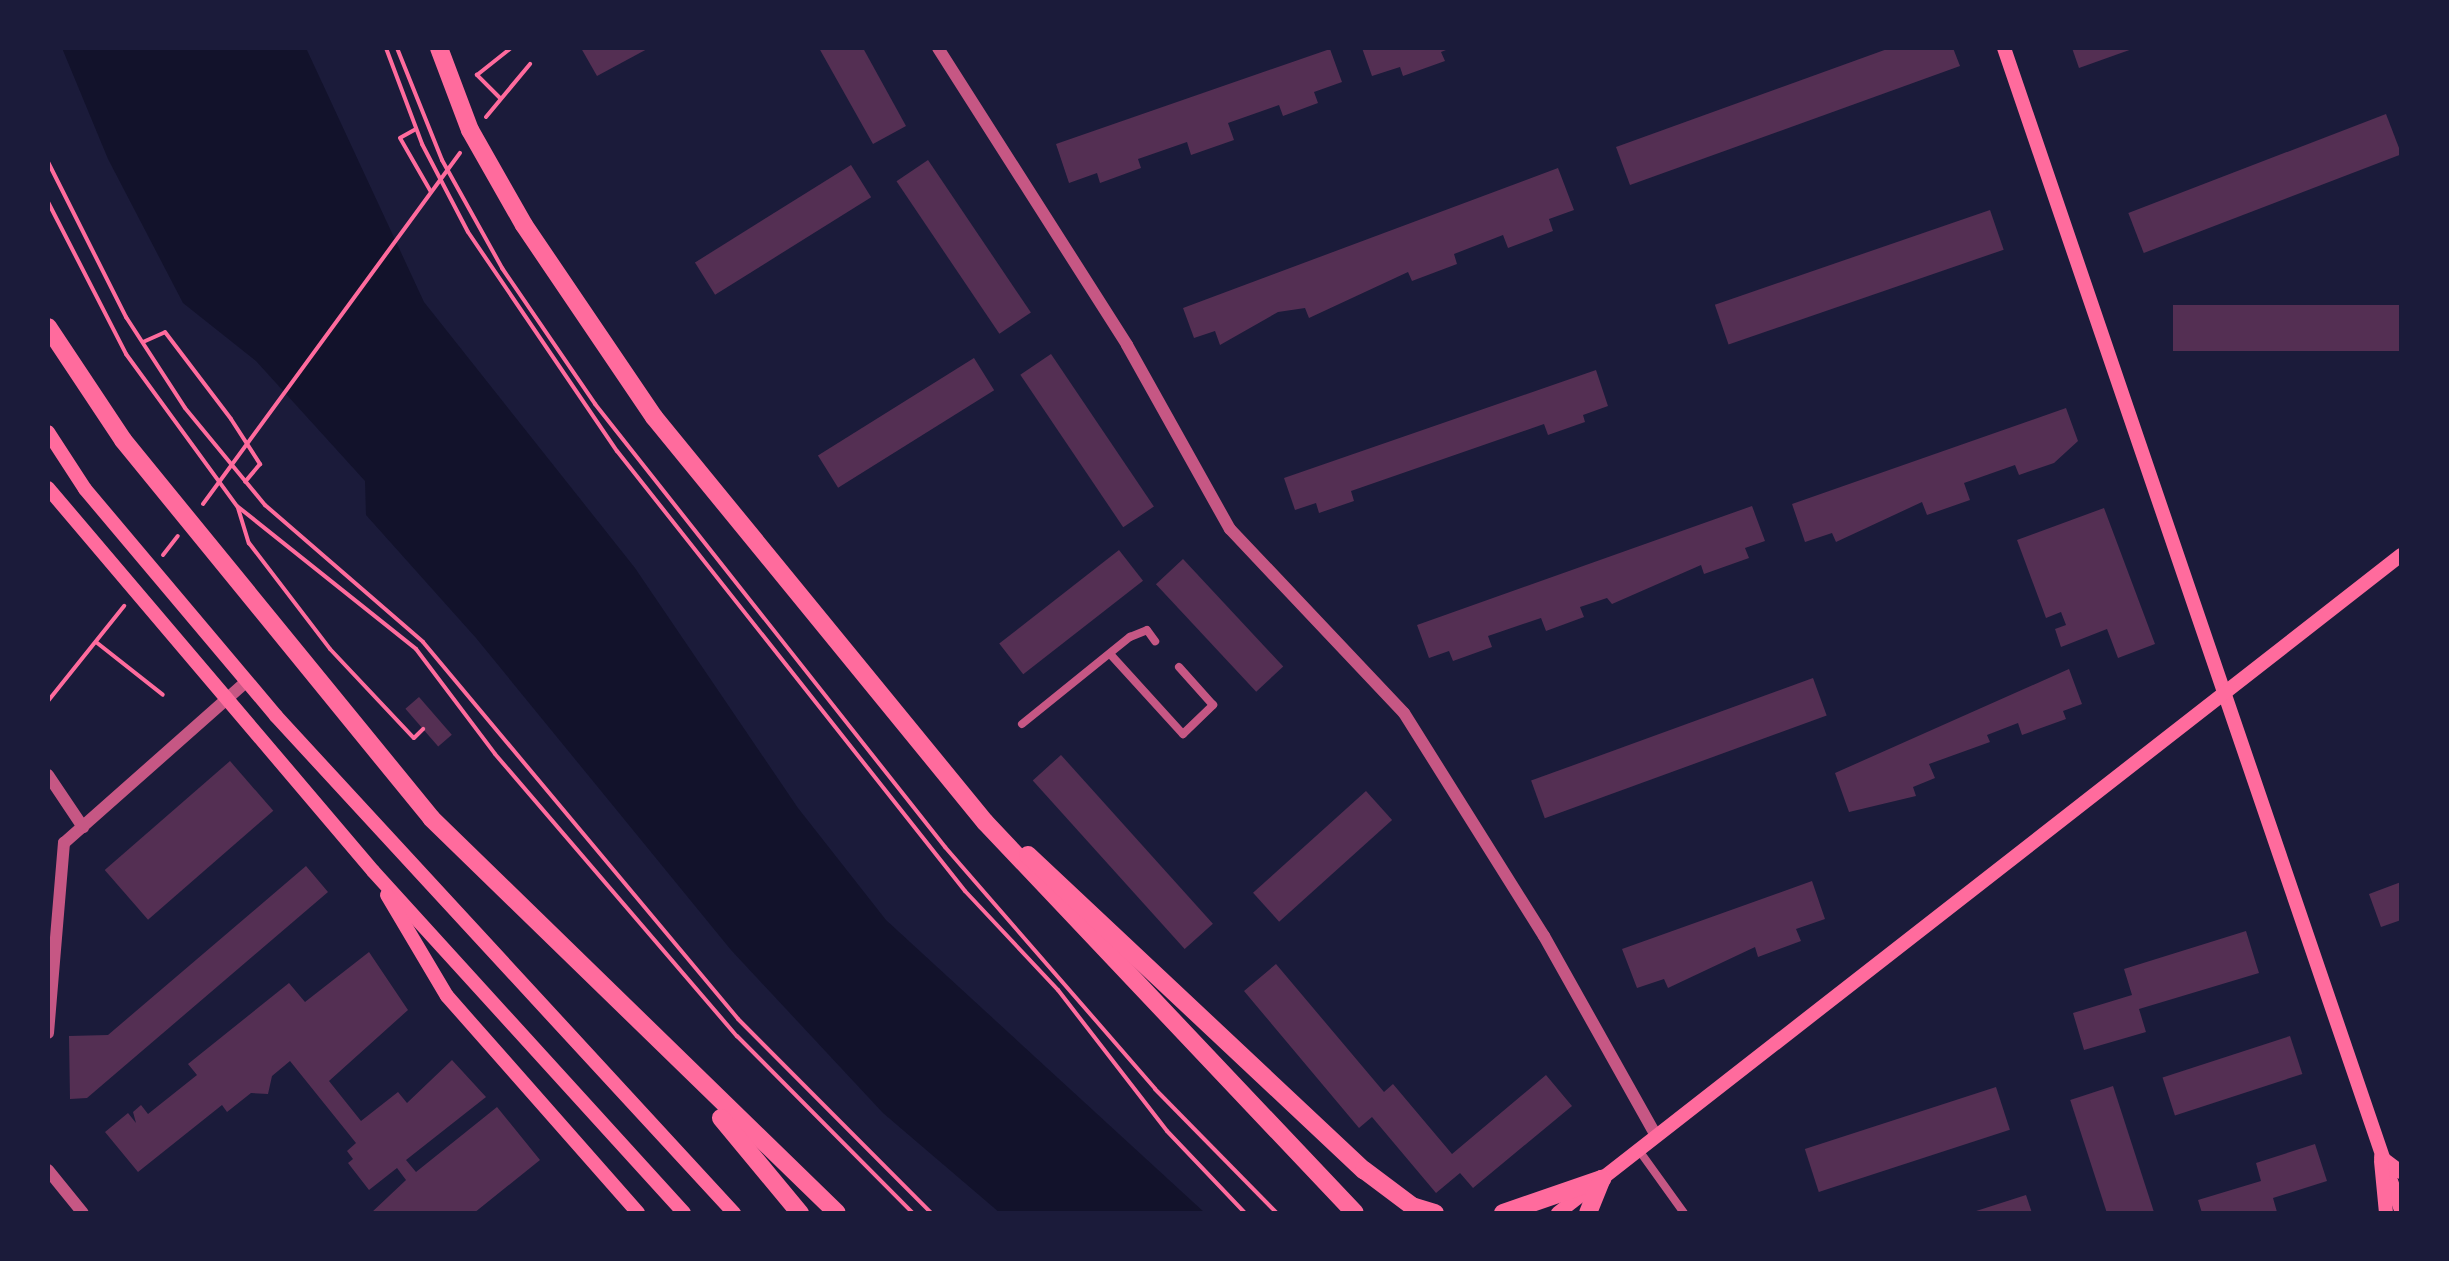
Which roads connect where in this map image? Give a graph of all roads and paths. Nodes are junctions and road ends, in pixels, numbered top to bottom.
1 (386, 48) edge
2 (397, 48) edge
3 (439, 48) edge
4 (511, 48) edge
5 (938, 48) edge
6 (2004, 48) edge
7 (530, 64) dead end
8 (500, 98) junction
9 (483, 121) dead end
10 (416, 129) junction
11 (466, 145) dead end
12 (48, 162) edge
13 (431, 192) junction
14 (48, 202) edge
15 (48, 327) edge
16 (143, 342) junction
17 (48, 432) edge
18 (249, 444) junction
19 (245, 482) junction
20 (48, 488) edge
21 (201, 506) dead end
22 (237, 506) junction
23 (182, 531) dead end
24 (2401, 555) edge
25 (153, 568) dead end
26 (134, 593) dead end
27 (1155, 641) dead end
28 (96, 642) junction
29 (1111, 655) junction
30 (1179, 667) dead end
31 (247, 681) junction
32 (163, 695) dead end
33 (2227, 695) junction
34 (228, 696) junction
35 (48, 701) edge
36 (1022, 724) dead end
37 (423, 729) dead end
38 (48, 775) edge
39 (985, 822) junction
40 (83, 827) junction
41 (373, 871) junction
42 (48, 1033) edge
43 (668, 1055) junction
44 (1655, 1134) junction
45 (1637, 1148) junction
46 (2381, 1157) junction
47 (48, 1170) edge
48 (2401, 1172) edge
49 (1602, 1179) junction
50 (2401, 1210) edge
51 (83, 1213) edge
52 (638, 1213) edge
53 (684, 1213) edge
54 (734, 1213) edge
55 (800, 1213) edge
56 (837, 1213) edge
57 (913, 1213) edge
58 (931, 1213) edge
59 (1245, 1213) edge
60 (1277, 1213) edge
61 (1355, 1213) edge
62 (1435, 1213) edge
63 (1503, 1213) edge
64 (1558, 1213) edge
65 (1588, 1213) edge
66 (1684, 1213) edge
67 (2386, 1213) edge

1 - 10 path
2 - 60 path
3 - 39 highway
4 - 8 path
5 - 44 street
6 - 33 main road
7 - 8 path
8 - 9 path
10 - 13 path
10 - 59 path
11 - 13 path
12 - 16 path
13 - 18 path
14 - 22 path
15 - 43 highway
16 - 18 path
16 - 19 path
17 - 31 main road
18 - 19 path
18 - 21 path
19 - 58 path
20 - 34 main road
22 - 37 path
22 - 57 path
23 - 25 path
24 - 33 main road
26 - 28 path
27 - 29 street
28 - 32 path
28 - 35 path
29 - 30 street
29 - 36 street
31 - 34 street
31 - 54 main road
33 - 44 main road
33 - 46 main road
34 - 40 street
34 - 41 main road
38 - 40 street
39 - 61 highway
39 - 62 highway
40 - 42 street
41 - 52 main road
41 - 53 main road
43 - 55 highway
43 - 56 highway
44 - 45 main road
45 - 49 main road
45 - 66 street
46 - 48 main road
46 - 50 main road
46 - 67 main road
47 - 51 street
49 - 63 highway
49 - 64 main road
49 - 65 highway

